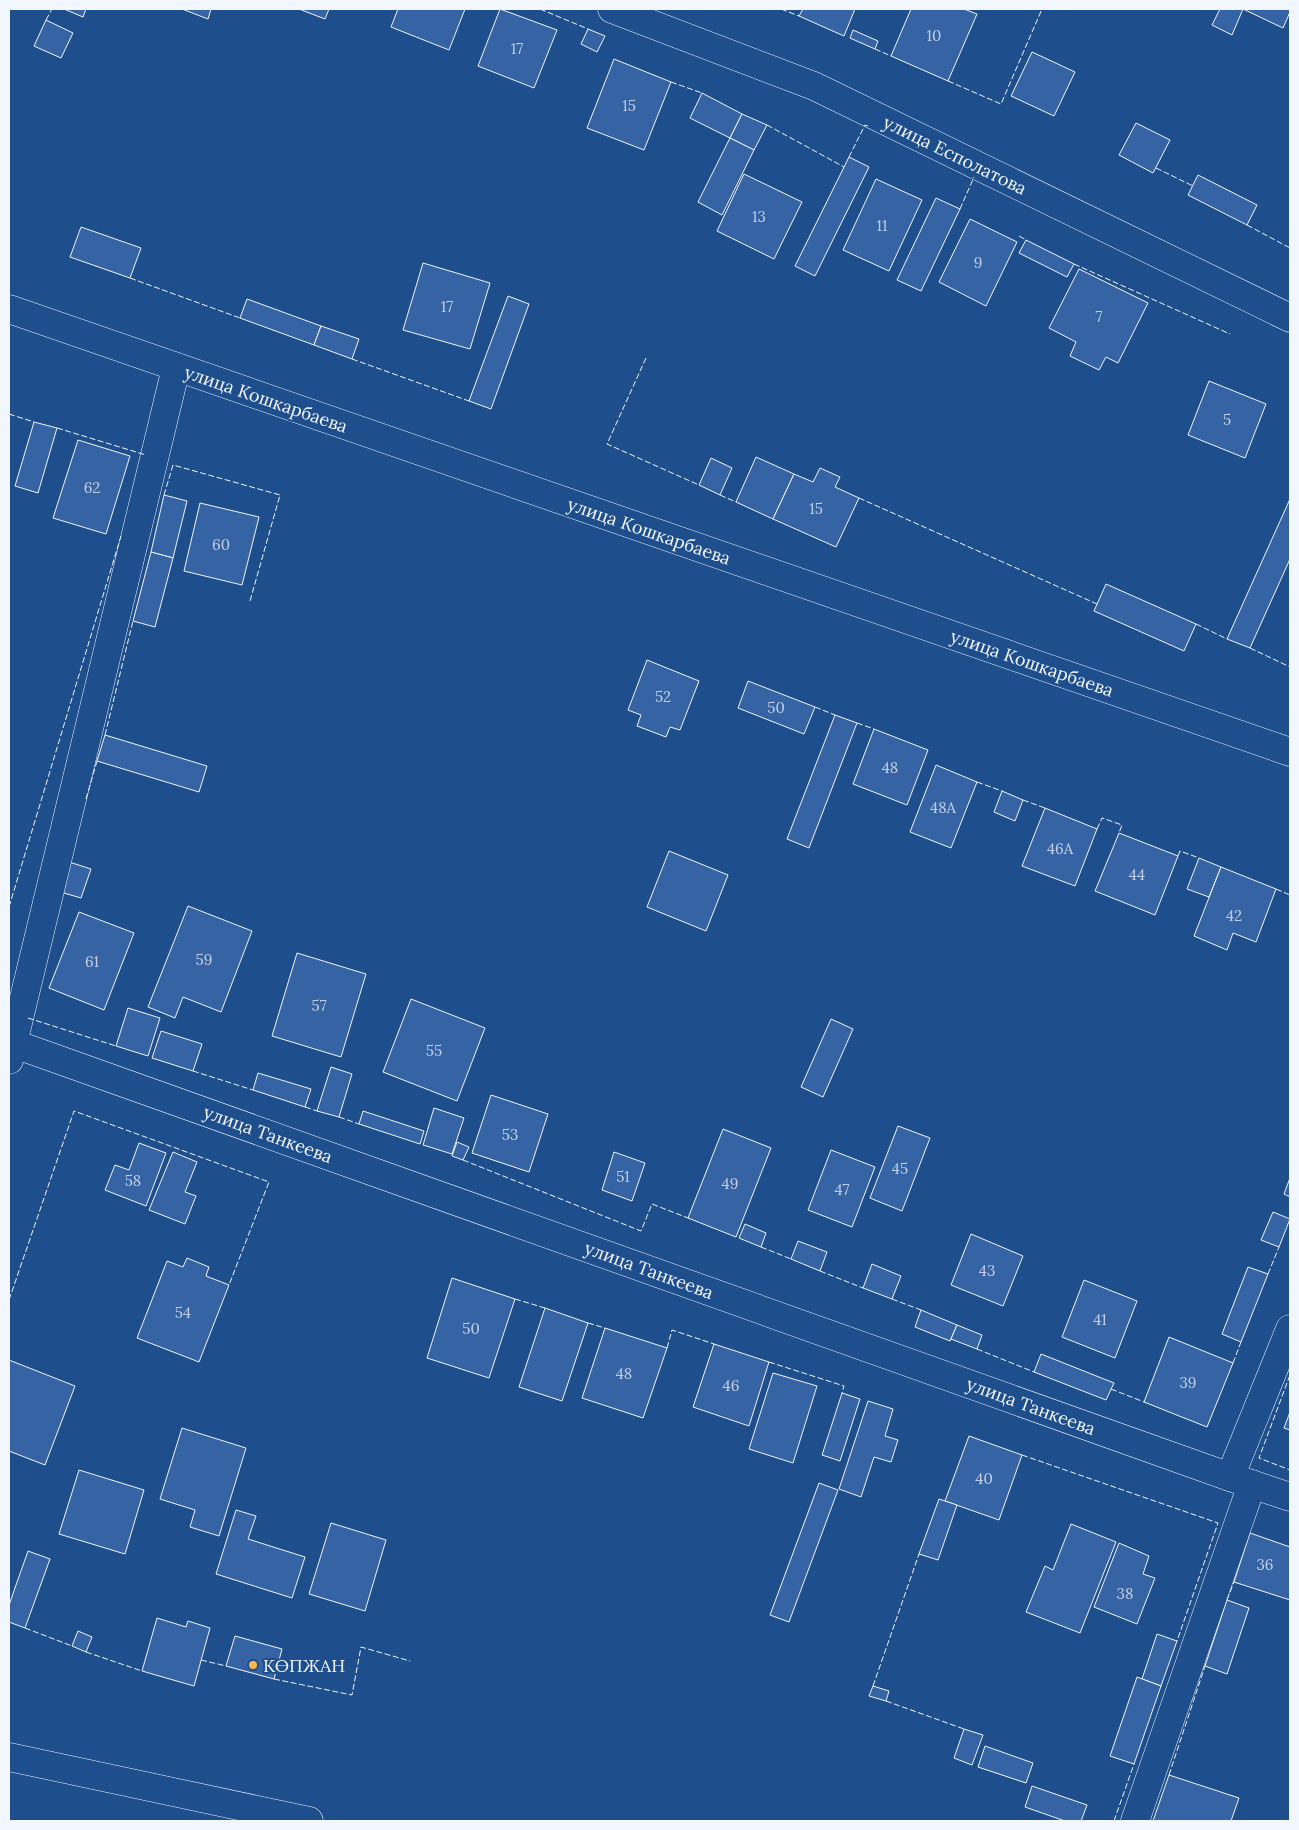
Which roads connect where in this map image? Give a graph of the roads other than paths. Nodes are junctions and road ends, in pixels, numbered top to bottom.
1 (612, 9) edge
2 (9, 309) edge
3 (1290, 318) edge
4 (176, 368) junction
5 (1290, 752) edge
6 (10, 1048) edge
7 (1290, 1329) edge
8 (1241, 1481) junction
9 (1290, 1497) edge
10 (9, 1757) edge
11 (309, 1821) edge
12 (1135, 1821) edge

1 - 3 street, улица Есполатова
2 - 4 street, улица Кошкарбаева
4 - 5 street, улица Кошкарбаева
4 - 6 street
6 - 8 street, улица Танкеева
7 - 8 street
8 - 9 street, улица Танкеева
8 - 12 street
10 - 11 street

